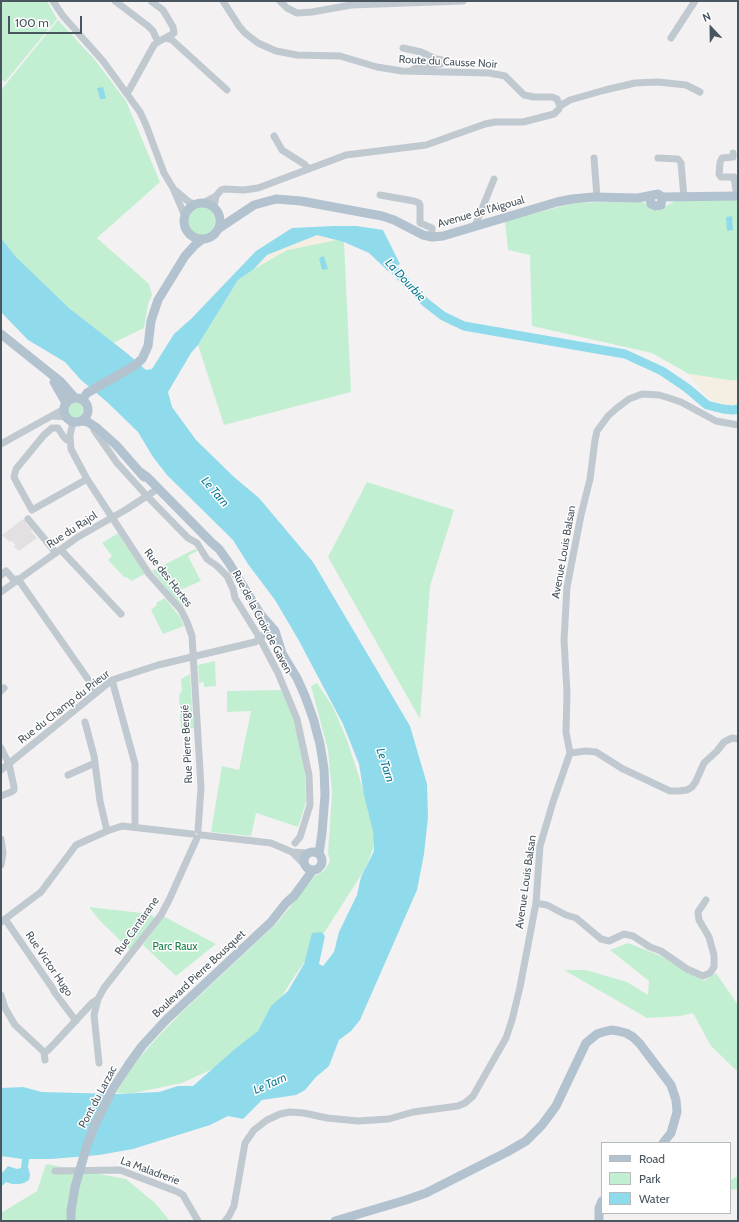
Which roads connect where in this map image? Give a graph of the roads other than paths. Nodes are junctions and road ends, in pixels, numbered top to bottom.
1 (53, 1) edge
2 (115, 1) edge
3 (223, 1) edge
4 (280, 1) edge
5 (463, 1) edge
6 (695, 1) edge
7 (152, 2) dead end
8 (671, 38) dead end
9 (161, 40) junction
10 (403, 48) dead end
11 (411, 72) junction
12 (227, 90) dead end
13 (700, 92) dead end
14 (127, 94) junction
15 (560, 106) junction
16 (274, 136) dead end
17 (733, 153) dead end
18 (594, 158) dead end
19 (658, 158) dead end
20 (309, 169) junction
21 (494, 179) dead end
22 (173, 188) junction
23 (380, 195) dead end
24 (216, 196) junction
25 (738, 196) edge
26 (597, 197) junction
27 (684, 197) junction
28 (199, 203) junction
29 (214, 207) junction
30 (243, 212) junction
31 (184, 214) junction
32 (219, 216) junction
33 (475, 226) junction
34 (218, 229) junction
35 (188, 234) junction
36 (432, 237) junction
37 (203, 239) junction
38 (185, 256) junction
39 (1, 334) edge
40 (1, 338) edge
41 (81, 397) junction
42 (88, 411) junction
43 (70, 415) junction
44 (738, 425) edge
45 (94, 430) dead end
46 (70, 441) junction
47 (1, 444) edge
48 (116, 445) junction
49 (140, 472) junction
50 (87, 479) junction
51 (156, 490) junction
52 (147, 496) junction
53 (178, 509) junction
54 (112, 518) junction
55 (28, 519) dead end
56 (212, 543) junction
57 (58, 552) junction
58 (220, 562) junction
59 (233, 571) junction
60 (1, 574) edge
61 (18, 579) junction
62 (1, 592) edge
63 (121, 614) dead end
64 (271, 633) junction
65 (260, 639) junction
66 (193, 658) junction
67 (112, 680) junction
68 (97, 692) junction
69 (85, 722) dead end
70 (738, 739) edge
71 (1, 748) edge
72 (570, 753) junction
73 (95, 763) junction
74 (9, 764) junction
75 (1, 770) edge
76 (68, 775) dead end
77 (1, 796) edge
78 (322, 816) junction
79 (135, 827) junction
80 (107, 831) junction
81 (197, 834) junction
82 (1, 839) edge
83 (295, 843) dead end
84 (292, 852) junction
85 (309, 852) junction
86 (319, 854) junction
87 (1, 865) edge
88 (307, 867) junction
89 (706, 900) dead end
90 (536, 903) junction
91 (3, 921) edge
92 (1, 995) edge
93 (98, 999) junction
94 (3, 1011) edge
95 (76, 1021) junction
96 (44, 1052) junction
97 (45, 1060) dead end
98 (98, 1063) dead end
99 (129, 1064) joint
100 (664, 1142) edge
101 (55, 1171) dead end
102 (601, 1203) edge
103 (71, 1221) edge
104 (198, 1221) edge
105 (225, 1221) edge
106 (335, 1221) edge
107 (599, 1221) edge

1 - 14 street
2 - 9 street
3 - 11 street, Route du Causse Noir
4 - 5 street
6 - 8 street
7 - 9 street
9 - 12 street
9 - 14 street
10 - 11 street
11 - 15 street, Route du Causse Noir
13 - 15 street
14 - 22 street
15 - 20 street
16 - 20 street
17 - 25 street
18 - 26 street
19 - 27 street
20 - 24 street
21 - 33 street
22 - 28 street
22 - 31 street
23 - 36 street
24 - 28 street
24 - 29 street
25 - 27 main road
26 - 27 main road, Avenue de l'Aigoual
26 - 33 main road, Avenue de l'Aigoual
28 - 29 main road
28 - 31 main road
29 - 32 main road
30 - 32 main road, Avenue de l'Aigoual
30 - 34 main road, Avenue de l'Aigoual
30 - 36 main road, Avenue de l'Aigoual
31 - 35 main road
32 - 34 main road
33 - 36 main road, Avenue de l'Aigoual
34 - 37 main road
35 - 37 main road
35 - 38 main road
37 - 38 main road
38 - 41 main road
39 - 41 main road
40 - 43 main road
41 - 42 main road
41 - 43 main road
42 - 43 main road
42 - 48 main road
43 - 46 street
43 - 47 street
43 - 48 main road
44 - 72 street, Avenue Louis Balsan
45 - 52 street, Rue de la Croix de Gaven
46 - 50 street, Rue des Hortes
46 - 50 street
48 - 49 main road
49 - 51 main road
49 - 53 main road
50 - 54 street, Rue des Hortes
51 - 52 street, Rue du Rajol
51 - 53 main road
52 - 54 street, Rue du Rajol
52 - 58 street, Rue de la Croix de Gaven
53 - 56 main road
54 - 57 street, Rue du Rajol
54 - 66 street, Rue des Hortes
55 - 57 street
56 - 58 main road
56 - 59 main road
57 - 61 street, Rue du Rajol
57 - 63 street
58 - 59 main road
58 - 65 street, Rue de la Croix de Gaven
59 - 64 main road
60 - 61 street
61 - 62 street, Rue du Rajol
61 - 68 street
64 - 65 street, Rue du Champ du Prieur
64 - 78 main road
65 - 66 street, Rue du Champ du Prieur
65 - 83 street, Rue de la Croix de Gaven
66 - 67 street, Rue du Champ du Prieur
66 - 81 street, Rue Pierre Bergié
67 - 68 street, Rue du Champ du Prieur
67 - 79 street
68 - 74 street, Rue du Champ du Prieur
69 - 73 street
70 - 72 street
71 - 74 street
72 - 90 street, Avenue Louis Balsan
73 - 76 street
73 - 80 street
74 - 75 street, Rue du Champ du Prieur
74 - 77 street
78 - 85 main road
78 - 86 main road
79 - 80 street
79 - 81 street
80 - 91 street
81 - 84 street
81 - 93 street, Rue Cantarane
82 - 87 street
84 - 85 street
84 - 88 street
85 - 86 main road
85 - 88 main road
86 - 88 main road
88 - 99 main road, Boulevard Pierre Bousquet
89 - 90 street
90 - 105 street, Avenue Louis Balsan
91 - 95 street, Rue Victor Hugo
92 - 94 street
93 - 95 street, Rue Cantarane
93 - 98 street, Rue Cantarane
94 - 96 street
95 - 96 street, Rue Cantarane
96 - 97 street
99 - 103 main road, Pont du Larzac, bridge
100 - 106 main road
101 - 104 street, La Maladrerie
102 - 107 main road

